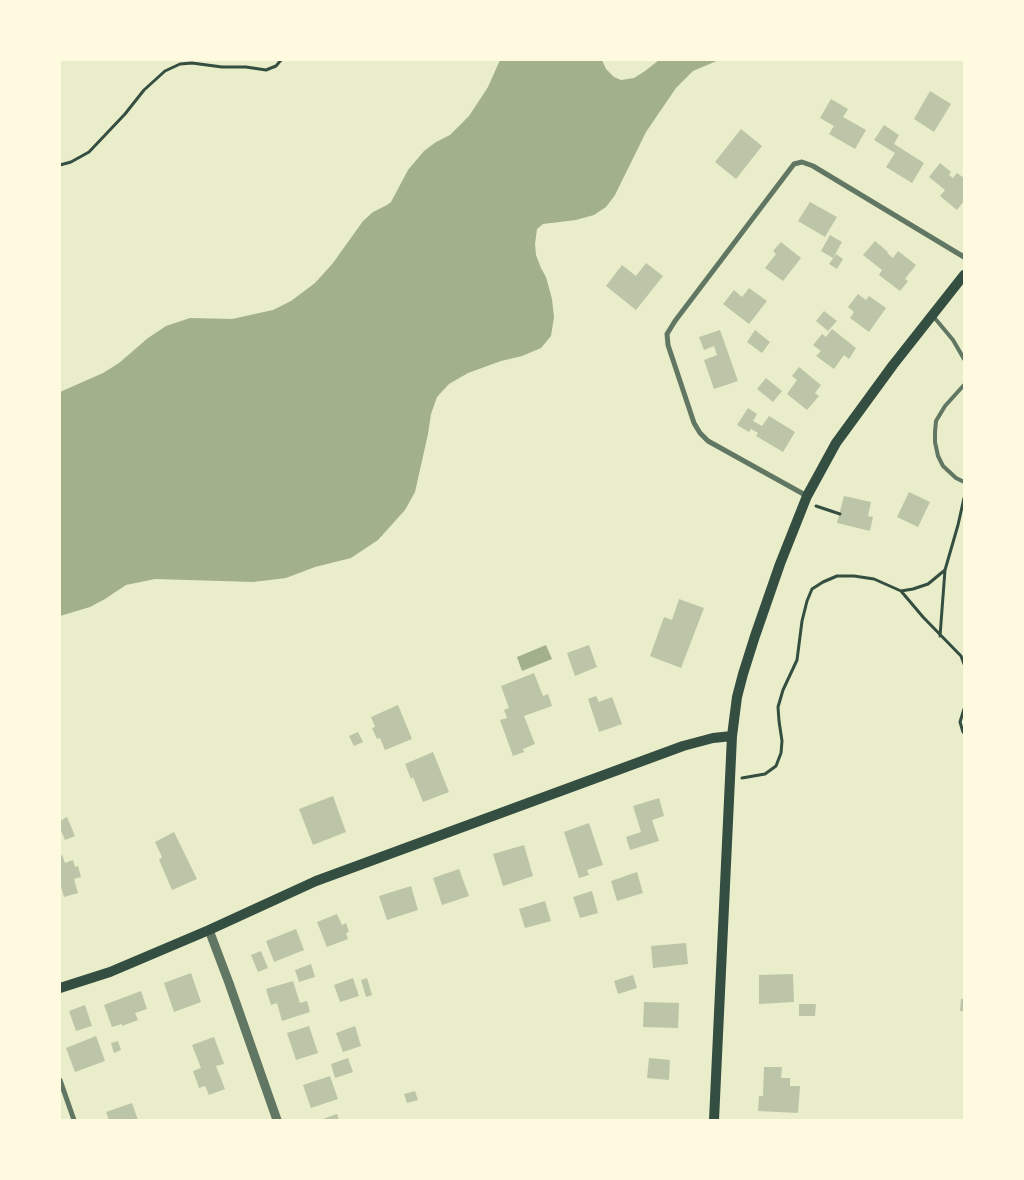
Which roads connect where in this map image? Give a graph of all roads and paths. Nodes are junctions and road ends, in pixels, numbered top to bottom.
1 (281, 60) edge
2 (60, 165) edge
3 (964, 257) edge
4 (964, 275) edge
5 (933, 316) junction
6 (964, 359) edge
7 (964, 385) edge
8 (964, 482) edge
9 (806, 498) junction
10 (964, 498) edge
11 (840, 514) dead end
12 (958, 525) junction
13 (964, 525) edge
14 (945, 570) junction
15 (901, 591) junction
16 (940, 636) junction
17 (963, 656) edge
18 (964, 664) edge
19 (964, 709) edge
20 (964, 733) edge
21 (732, 736) junction
22 (730, 779) junction
23 (209, 930) junction
24 (60, 988) edge
25 (60, 1080) edge
26 (74, 1120) edge
27 (277, 1120) edge
28 (714, 1120) edge

1 - 2 path
3 - 9 street
4 - 5 main road
5 - 6 lane
5 - 9 main road
7 - 8 lane
9 - 11 path
9 - 21 main road
10 - 12 path
12 - 13 path
12 - 14 path
14 - 15 path
14 - 16 path
15 - 16 path
15 - 22 path
16 - 17 path
17 - 18 path
19 - 20 path
21 - 22 main road
21 - 23 main road
22 - 28 main road
23 - 24 main road
23 - 27 street
25 - 26 street

